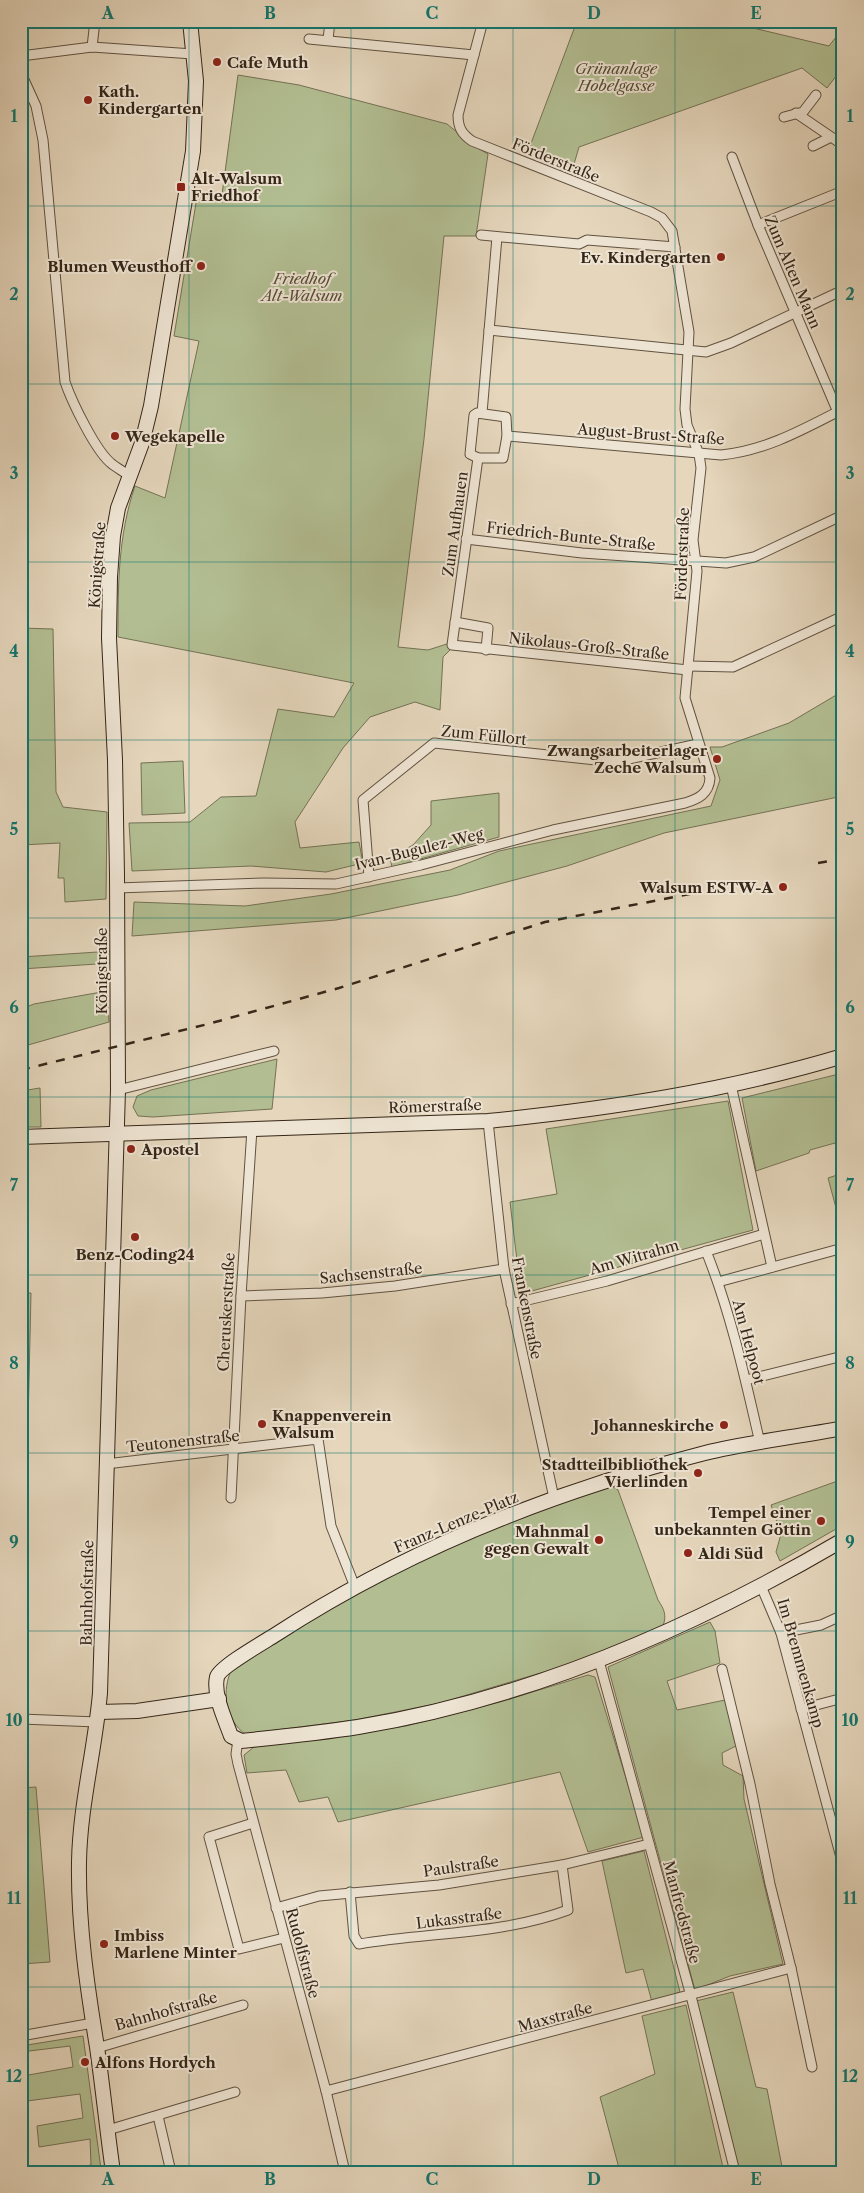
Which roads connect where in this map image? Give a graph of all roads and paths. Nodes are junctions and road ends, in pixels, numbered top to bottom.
1 (95, 21) edge
2 (190, 21) edge
3 (330, 21) edge
4 (483, 21) edge
5 (309, 39) dead end
6 (328, 40) junction
7 (92, 46) junction
8 (193, 54) junction
9 (474, 55) junction
10 (21, 56) edge
11 (21, 73) edge
12 (816, 95) dead end
13 (796, 114) junction
14 (784, 117) dead end
15 (829, 138) junction
16 (843, 145) edge
17 (813, 146) dead end
18 (732, 157) dead end
19 (843, 191) edge
20 (758, 226) junction
21 (481, 236) dead end
22 (498, 237) junction
23 (675, 247) junction
24 (843, 290) edge
25 (794, 312) junction
26 (489, 330) junction
27 (689, 351) junction
28 (840, 410) edge
29 (482, 413) junction
30 (843, 424) edge
31 (507, 436) junction
32 (699, 454) junction
33 (478, 458) junction
34 (128, 475) junction
35 (843, 515) edge
36 (466, 539) junction
37 (697, 562) junction
38 (843, 616) edge
39 (455, 622) junction
40 (452, 646) joint
41 (486, 650) junction
42 (688, 668) junction
43 (698, 744) junction
44 (710, 778) joint
45 (369, 877) junction
46 (117, 888) junction
47 (274, 1051) dead end
48 (843, 1056) edge
49 (731, 1085) junction
50 (118, 1090) junction
51 (488, 1121) junction
52 (252, 1129) junction
53 (116, 1135) junction
54 (21, 1137) edge
55 (764, 1234) junction
56 (843, 1248) edge
57 (706, 1251) junction
58 (772, 1267) junction
59 (504, 1269) junction
60 (718, 1282) junction
61 (241, 1296) junction
62 (511, 1304) junction
63 (843, 1356) edge
64 (746, 1380) junction
65 (843, 1428) edge
66 (760, 1443) junction
67 (233, 1450) junction
68 (106, 1464) junction
69 (232, 1498) dead end
70 (554, 1498) junction
71 (843, 1540) edge
72 (762, 1586) junction
73 (355, 1587) junction
74 (843, 1615) edge
75 (781, 1634) junction
76 (599, 1661) junction
77 (722, 1669) dead end
78 (843, 1698) edge
79 (219, 1700) junction
80 (801, 1709) junction
81 (98, 1717) junction
82 (21, 1718) edge
83 (238, 1740) junction
84 (253, 1823) junction
85 (649, 1844) junction
86 (562, 1865) junction
87 (843, 1865) edge
88 (350, 1892) junction
89 (843, 1900) edge
90 (843, 1905) edge
91 (276, 1908) junction
92 (284, 1938) junction
93 (791, 1968) junction
94 (691, 1996) junction
95 (243, 2005) dead end
96 (92, 2023) junction
97 (21, 2036) edge
98 (97, 2048) junction
99 (812, 2068) dead end
100 (235, 2092) dead end
101 (326, 2092) junction
102 (158, 2116) junction
103 (108, 2130) junction
104 (113, 2172) edge
105 (171, 2172) edge
106 (345, 2172) edge
107 (735, 2172) edge

1 - 7 street
2 - 8 street, Königstraße
3 - 6 street
4 - 9 street
5 - 6 street
6 - 9 street
7 - 8 street
7 - 10 street
8 - 34 street, Königstraße
9 - 23 street, Förderstraße
11 - 34 street
12 - 13 street
13 - 14 street
13 - 15 street
15 - 16 street
15 - 17 street
18 - 20 street, Zum Alten Mann
19 - 20 street
20 - 25 street, Zum Alten Mann
21 - 22 street
22 - 23 street
22 - 26 street, Zum Aufhauen
23 - 27 street, Förderstraße
24 - 25 street
25 - 27 street
25 - 28 street, Zum Alten Mann
26 - 27 street
26 - 29 street, Zum Aufhauen
27 - 32 street, Förderstraße
28 - 30 street, Zum Alten Mann
28 - 32 street, August-Brust-Straße
29 - 31 street
29 - 33 street, Zum Aufhauen
31 - 32 street, August-Brust-Straße
31 - 33 street
32 - 37 street, Förderstraße
33 - 36 street, Zum Aufhauen
34 - 46 street, Königstraße
35 - 37 street, Friedrich-Bunte-Straße
36 - 37 street, Friedrich-Bunte-Straße
36 - 39 street, Zum Aufhauen
37 - 42 street, Förderstraße
38 - 42 street, Nikolaus-Groß-Straße
39 - 40 street, Zum Aufhauen
39 - 41 street, Nikolaus-Groß-Straße
40 - 41 street, Nikolaus-Groß-Straße
41 - 42 street, Nikolaus-Groß-Straße
42 - 43 street, Förderstraße
43 - 44 street, Förderstraße
43 - 45 street, Zum Füllort
44 - 45 street, Ivan-Bugulez-Weg
45 - 46 street, Ivan-Bugulez-Weg
46 - 50 street, Königstraße
47 - 50 street
48 - 49 street, Römerstraße
49 - 51 street, Römerstraße
49 - 55 street
50 - 53 street, Königstraße
51 - 52 street, Römerstraße
51 - 59 street, Frankenstraße
52 - 53 street, Römerstraße
52 - 61 street, Cheruskerstraße
53 - 54 street, Römerstraße
53 - 68 street, Bahnhofstraße
55 - 57 street, Am Witrahm
55 - 58 street
56 - 58 street
57 - 60 street, Am Helpoot
57 - 62 street, Am Witrahm
58 - 60 street
59 - 61 street, Sachsenstraße
59 - 62 street, Frankenstraße
60 - 64 street, Am Helpoot
61 - 67 street, Cheruskerstraße
62 - 70 street, Frankenstraße
63 - 64 street
64 - 66 street, Am Helpoot
65 - 66 street, Franz-Lenze-Platz
66 - 70 street, Franz-Lenze-Platz
67 - 68 street, Teutonenstraße
67 - 69 street, Cheruskerstraße
67 - 73 street, Teutonenstraße
68 - 81 street, Bahnhofstraße
70 - 73 street, Franz-Lenze-Platz
71 - 72 street
72 - 75 street, Im Bremmenkamp
72 - 76 street
73 - 79 street, Franz-Lenze-Platz
74 - 75 street
75 - 80 street, Im Bremmenkamp
76 - 83 street
76 - 85 street, Manfredstraße
77 - 93 street
78 - 80 street
79 - 81 street
79 - 83 street, Franz-Lenze-Platz
80 - 87 street, Im Bremmenkamp
81 - 82 street
81 - 96 street, Bahnhofstraße
83 - 84 street, Rudolfstraße
84 - 91 street, Rudolfstraße
84 - 92 street
85 - 86 street, Paulstraße
85 - 94 street, Manfredstraße
86 - 88 street, Paulstraße
86 - 88 street, Lukasstraße
88 - 91 street, Paulstraße
89 - 90 street
91 - 92 street, Rudolfstraße
92 - 101 street, Rudolfstraße
93 - 94 street, Maxstraße
93 - 99 street
94 - 101 street, Maxstraße
94 - 107 street, Manfredstraße
95 - 98 street, Bahnhofstraße
96 - 97 street
96 - 98 street, Bahnhofstraße
98 - 103 street, Bahnhofstraße
100 - 102 street
101 - 106 street, Rudolfstraße
102 - 103 street
102 - 105 street
103 - 104 street, Bahnhofstraße

